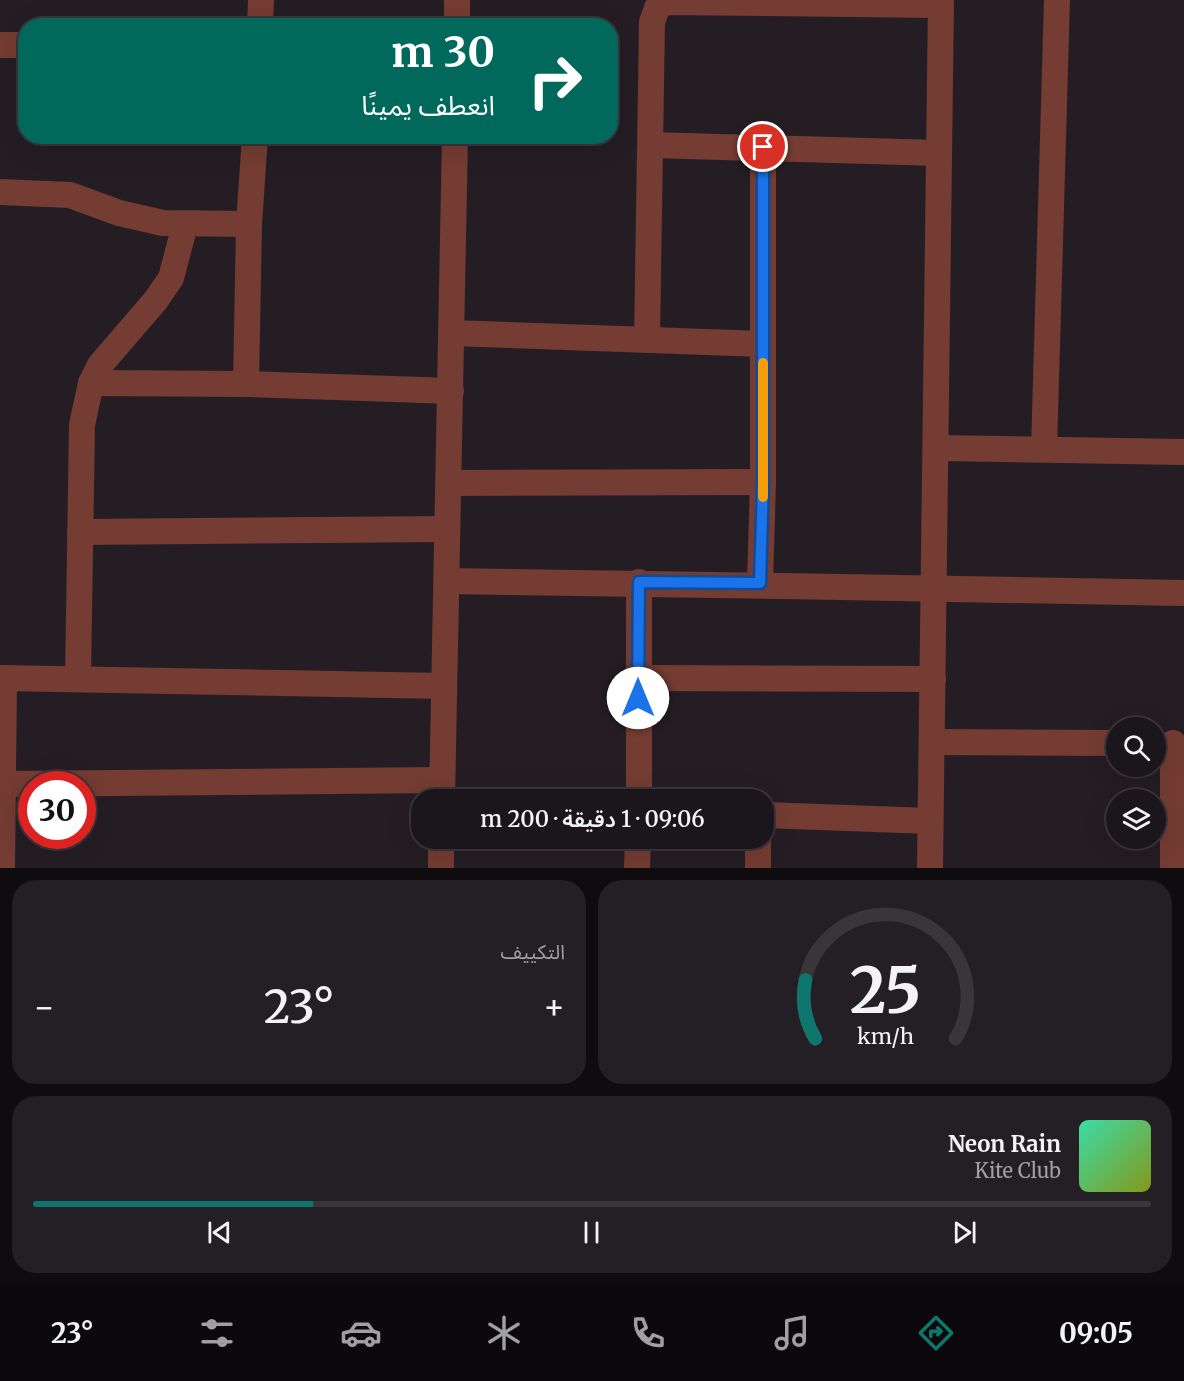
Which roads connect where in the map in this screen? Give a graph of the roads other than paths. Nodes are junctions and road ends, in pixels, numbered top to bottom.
1 (261, 0) edge
2 (457, 0) edge
3 (1057, 0) edge
4 (941, 3) edge
5 (260, 18) edge
6 (457, 18) edge
7 (0, 45) edge
8 (18, 45) edge
9 (254, 144) edge
10 (455, 144) edge
11 (651, 145) junction
12 (763, 147) junction
13 (939, 153) junction
14 (0, 192) edge
15 (249, 224) junction
16 (185, 225) junction
17 (452, 333) junction
18 (647, 340) junction
19 (763, 344) junction
20 (91, 383) junction
21 (246, 384) junction
22 (451, 391) junction
23 (937, 448) junction
24 (1044, 449) junction
25 (1184, 452) edge
26 (763, 482) junction
27 (449, 483) junction
28 (446, 529) junction
29 (80, 532) junction
30 (447, 580) junction
31 (639, 582) junction
32 (760, 583) junction
33 (935, 590) junction
34 (1184, 593) edge
35 (2, 678) edge
36 (78, 678) junction
37 (639, 678) junction
38 (933, 679) junction
39 (444, 686) junction
40 (932, 742) junction
41 (1106, 743) edge
42 (1171, 743) edge
43 (3, 784) junction
44 (442, 789) edge
45 (639, 789) edge
46 (411, 790) edge
47 (774, 815) edge
48 (930, 821) junction
49 (441, 849) edge
50 (638, 849) edge
51 (758, 849) edge
52 (2, 868) edge
53 (441, 868) edge
54 (638, 868) edge
55 (758, 868) edge
56 (930, 868) edge
57 (1173, 868) edge

1 - 5 street
2 - 6 street
3 - 24 street
4 - 11 street
4 - 13 street
7 - 8 street
9 - 15 street
10 - 17 street
11 - 12 street
11 - 18 street
12 - 13 street
12 - 19 street
13 - 23 street
14 - 16 street
15 - 16 street
15 - 21 street
16 - 20 street
17 - 18 street
17 - 22 street
18 - 19 street
19 - 26 street
20 - 21 street
20 - 29 street
21 - 22 street
22 - 27 street
23 - 24 street
23 - 33 street
24 - 25 street
26 - 27 street
26 - 32 street
27 - 28 street
28 - 29 street
28 - 30 street
29 - 36 street
30 - 31 street
30 - 39 street
31 - 32 street
31 - 37 street
32 - 33 street
33 - 34 street
33 - 38 street
35 - 36 street
35 - 43 street
36 - 39 street
37 - 38 street
37 - 45 street
38 - 40 street
39 - 44 street
40 - 41 street
40 - 48 street
42 - 57 street
43 - 46 street
43 - 52 street
47 - 48 street
48 - 56 street
49 - 53 street
50 - 54 street
51 - 55 street

